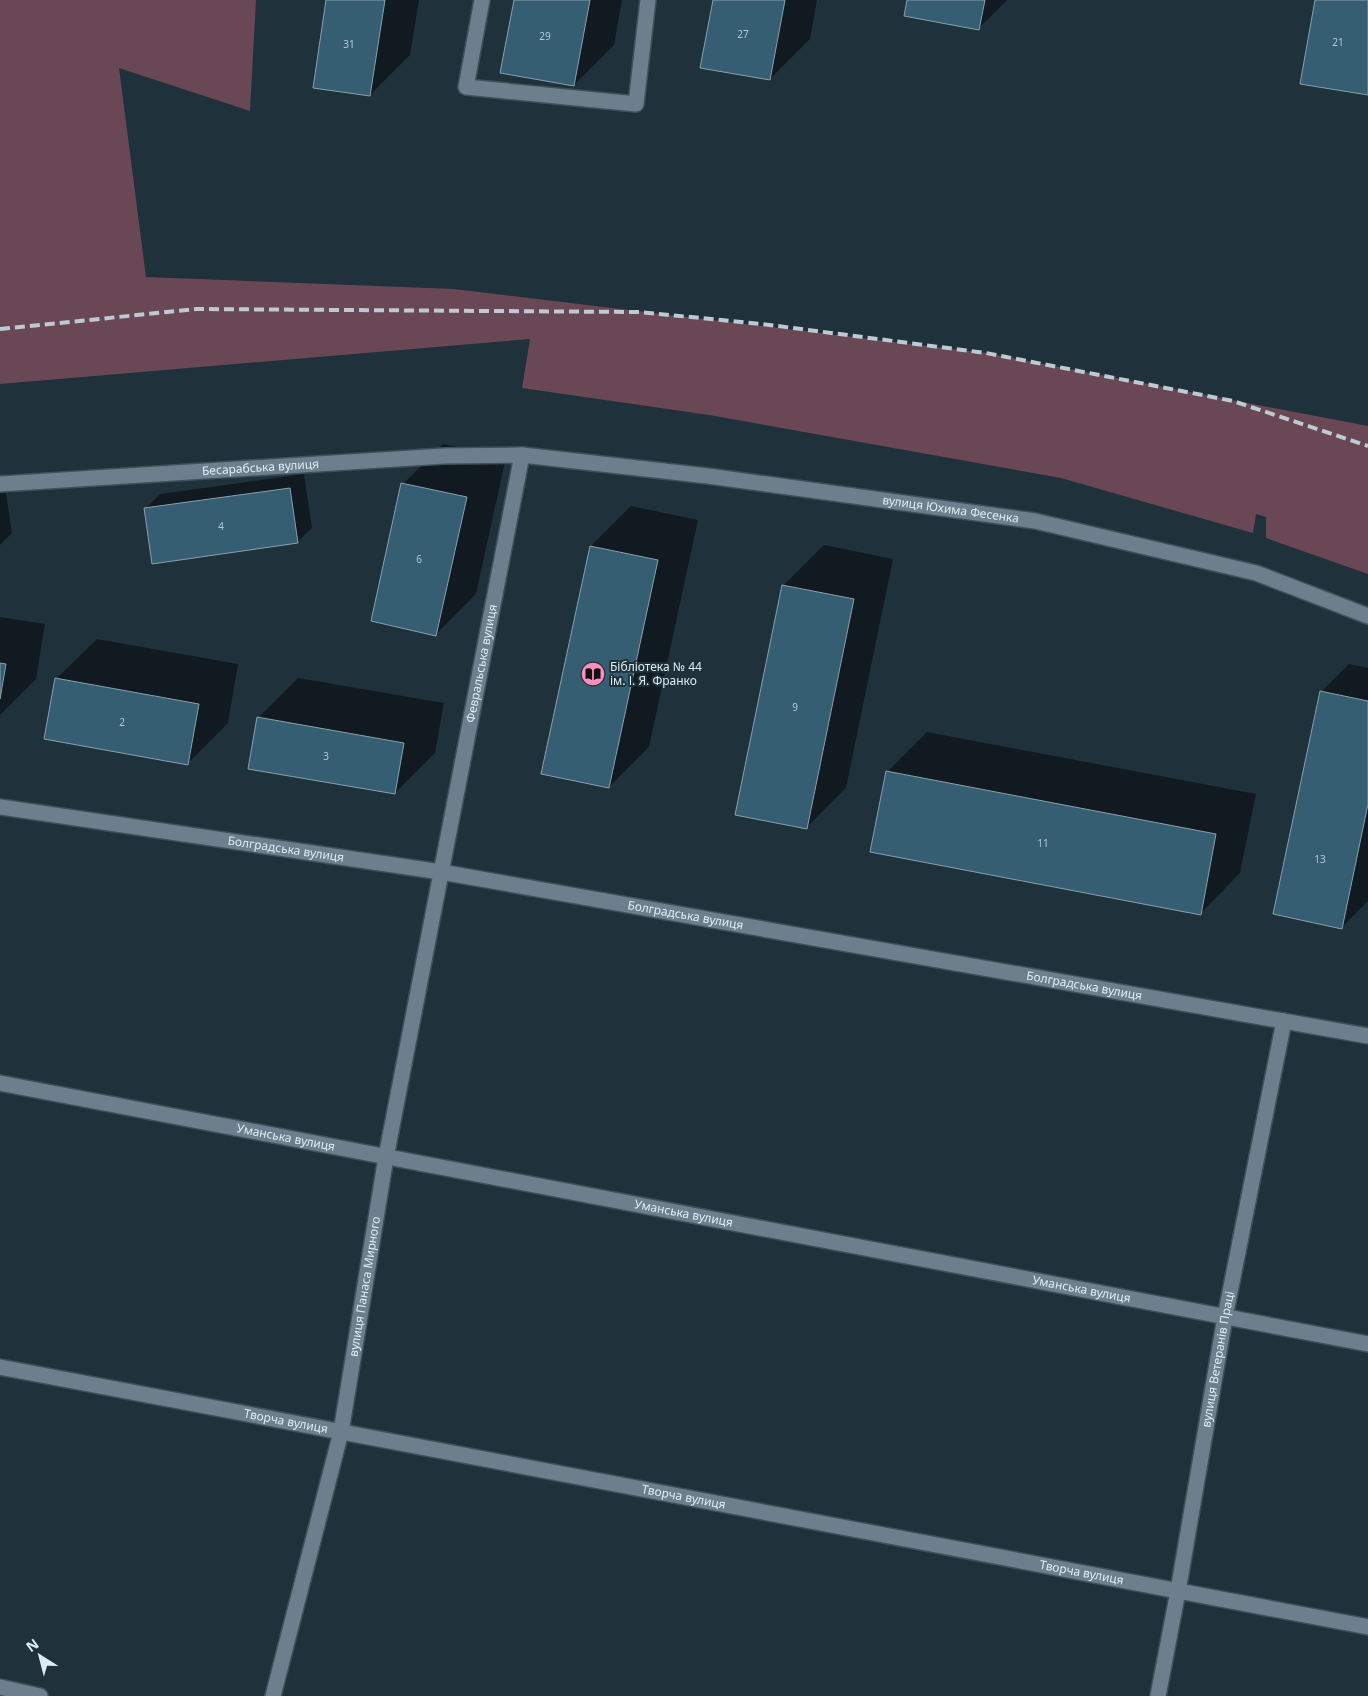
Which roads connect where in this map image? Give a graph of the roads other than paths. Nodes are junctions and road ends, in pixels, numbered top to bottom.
1 (482, 0) edge
2 (648, 0) edge
3 (522, 455) junction
4 (0, 484) edge
5 (1368, 616) edge
6 (0, 807) edge
7 (441, 872) junction
8 (1284, 1022) junction
9 (1368, 1036) edge
10 (0, 1083) edge
11 (386, 1157) junction
12 (1225, 1317) junction
13 (1368, 1344) edge
14 (0, 1367) edge
15 (341, 1432) junction
16 (1178, 1591) junction
17 (1368, 1627) edge
18 (0, 1687) edge
19 (40, 1696) edge
20 (273, 1696) edge
21 (1158, 1696) edge

1 - 2 street
3 - 4 street, Бесарабська вулиця
3 - 5 street, вулиця Юхима Фесенка
3 - 7 street, Февральська вулиця
6 - 7 street, Болградська вулиця
7 - 8 street, Болградська вулиця
7 - 11 street, вулиця Панаса Мирного
8 - 9 street, Болградська вулиця
8 - 12 street, вулиця Ветеранів Праці
10 - 11 street, Уманська вулиця
11 - 12 street, Уманська вулиця
11 - 15 street, вулиця Панаса Мирного
12 - 13 street, Уманська вулиця
12 - 16 street, вулиця Ветеранів Праці
14 - 15 street, Творча вулиця
15 - 16 street, Творча вулиця
15 - 20 street, вулиця Панаса Мирного
16 - 17 street, Творча вулиця
16 - 21 street, вулиця Ветеранів Праці
18 - 19 street

